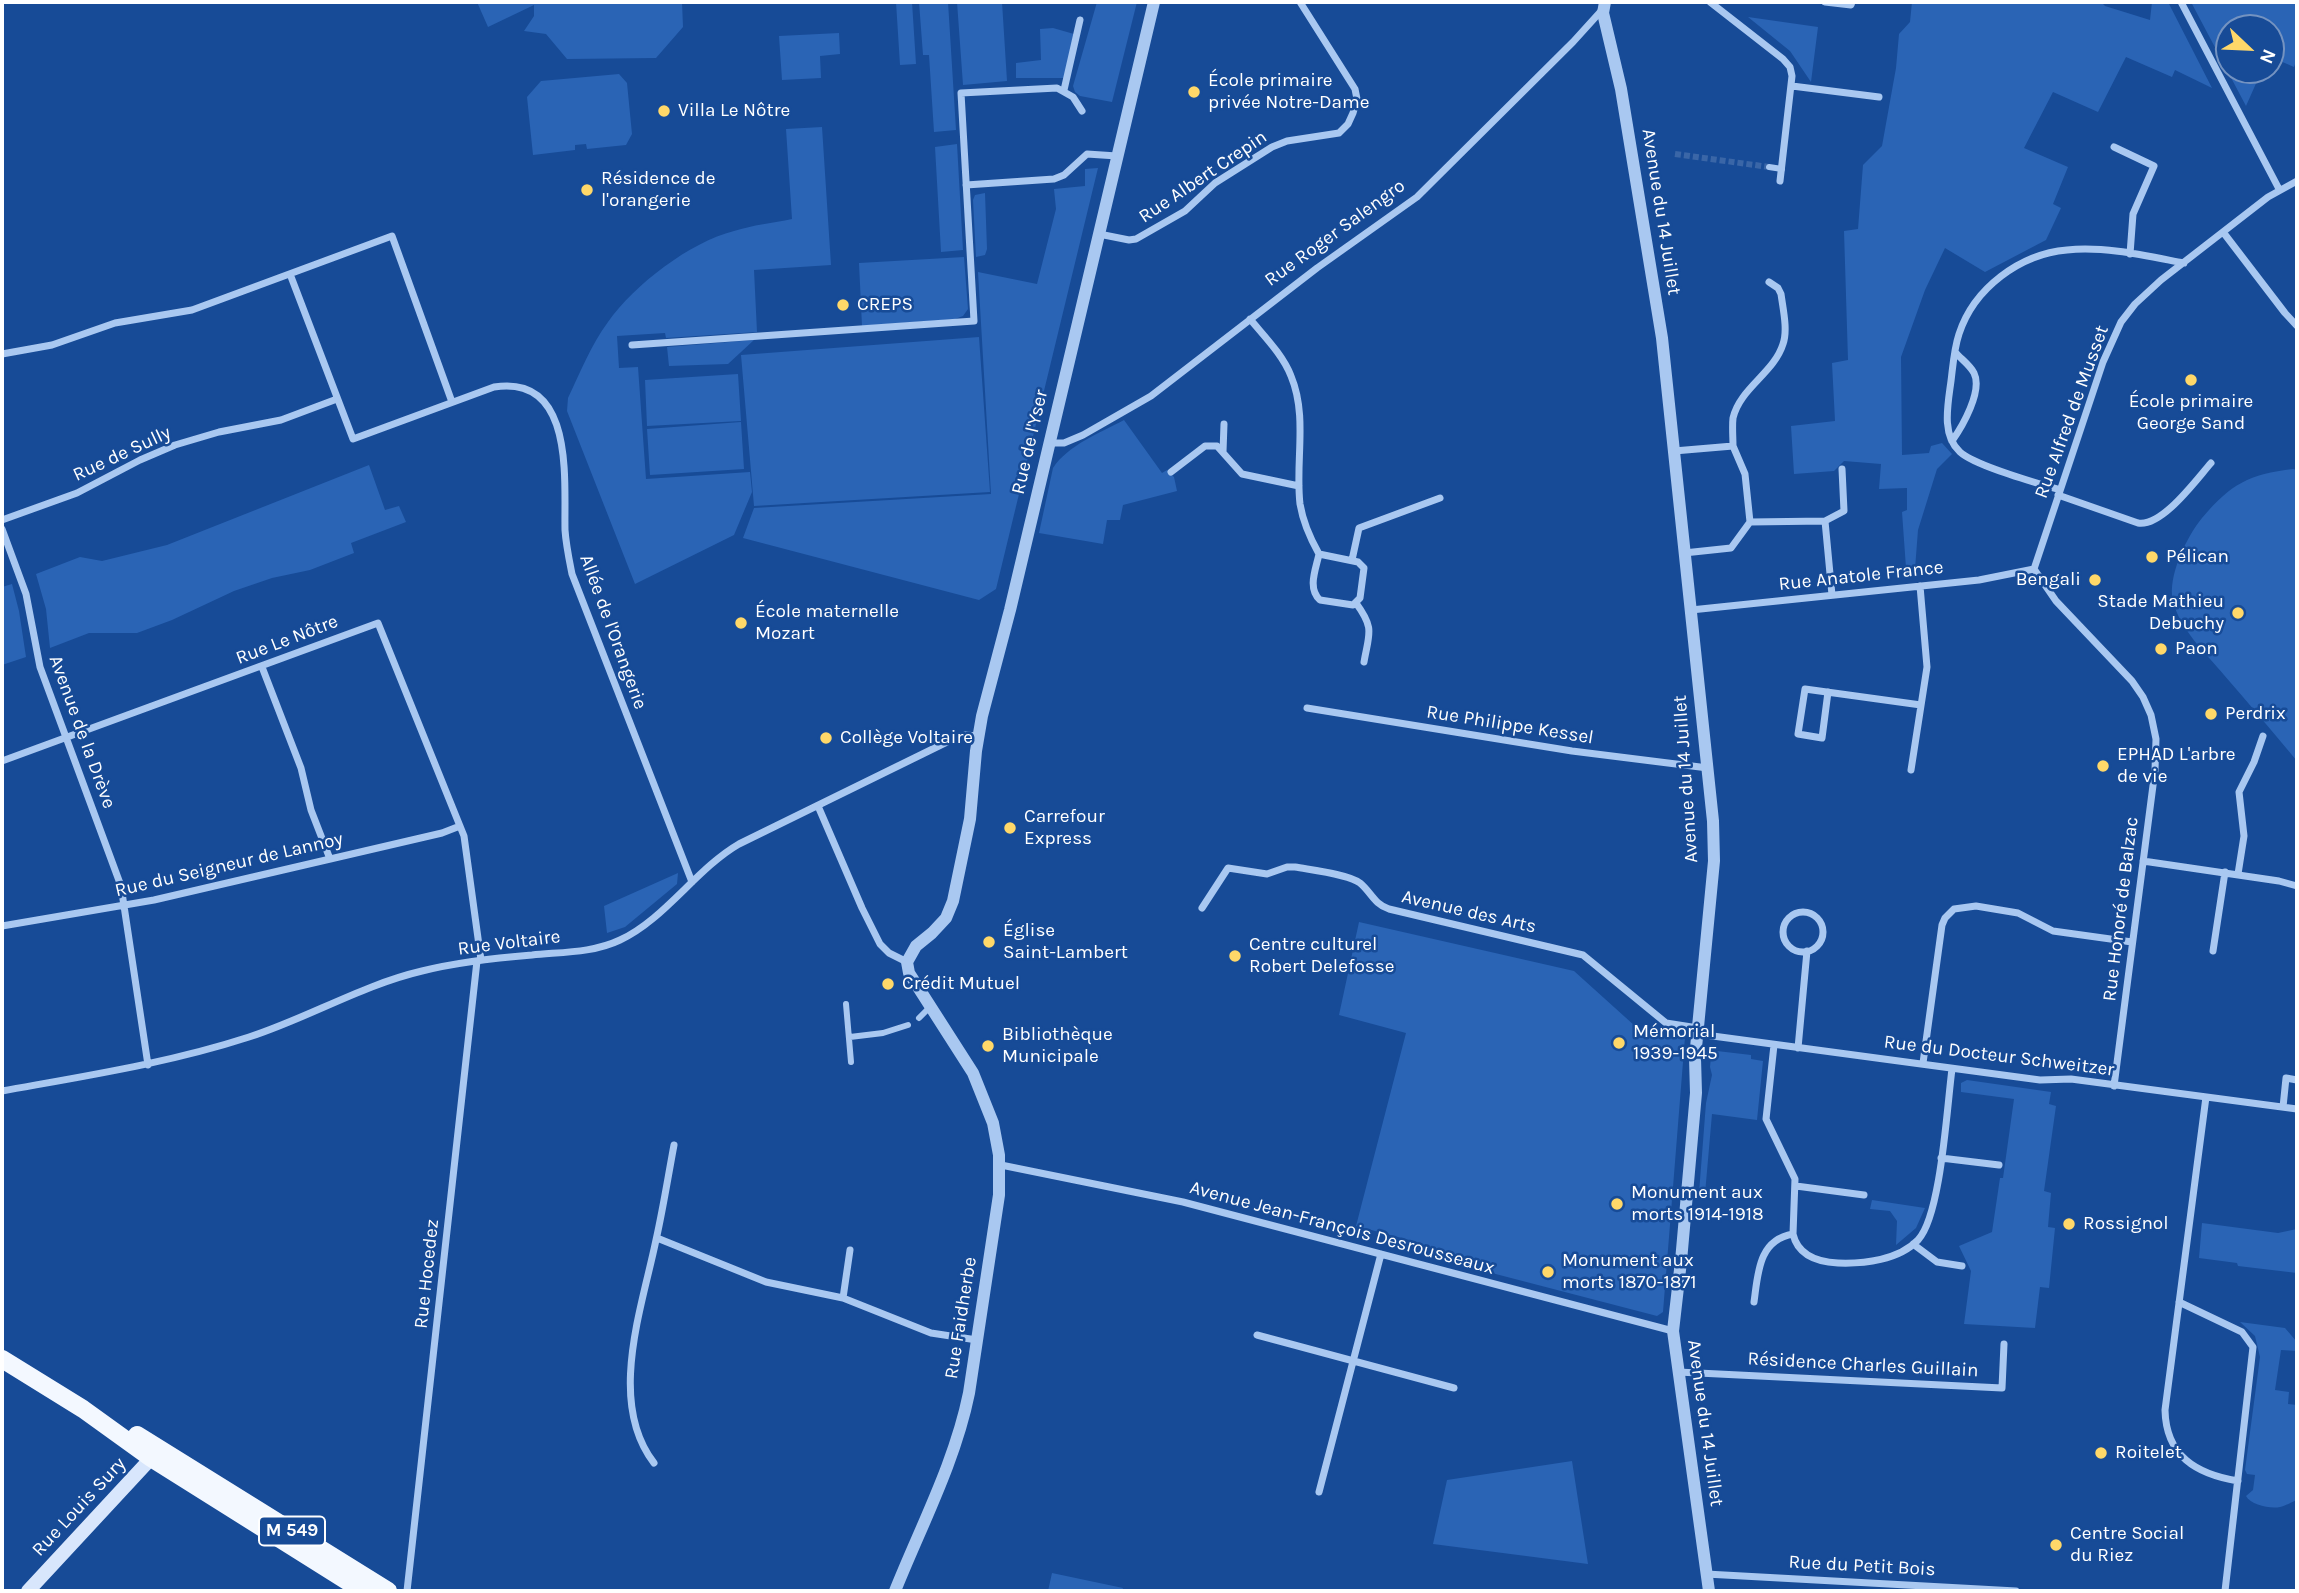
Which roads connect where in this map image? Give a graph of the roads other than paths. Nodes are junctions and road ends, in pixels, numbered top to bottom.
1 (1153, 2) edge
2 (1300, 2) edge
3 (1710, 2) edge
4 (1825, 2) edge
5 (1852, 2) edge
6 (2181, 2) edge
7 (1604, 5) edge
8 (1720, 5) edge
9 (1080, 20) dead end
10 (1792, 86) junction
11 (1064, 90) junction
12 (1879, 97) dead end
13 (1082, 111) dead end
14 (2114, 147) dead end
15 (1117, 156) junction
16 (1769, 167) tunnel mouth
17 (1782, 169) junction
18 (1780, 181) dead end
19 (2297, 181) edge
20 (966, 185) junction
21 (2279, 189) junction
22 (2223, 232) junction
23 (1099, 234) junction
24 (2130, 254) junction
25 (2184, 263) junction
26 (290, 274) junction
27 (1769, 282) dead end
28 (1250, 319) junction
29 (2297, 326) edge
30 (632, 345) dead end
31 (1955, 352) junction
32 (2, 354) edge
33 (337, 399) junction
34 (452, 402) junction
35 (1224, 424) dead end
36 (1952, 441) junction
37 (1049, 443) junction
38 (1733, 446) junction
39 (1674, 451) junction
40 (1223, 453) junction
41 (2211, 463) dead end
42 (1842, 469) dead end
43 (1171, 472) dead end
44 (1299, 486) junction
45 (2059, 493) junction
46 (1440, 498) dead end
47 (2, 520) edge
48 (1825, 521) junction
49 (1750, 522) junction
50 (2, 528) edge
51 (1684, 553) junction
52 (1319, 554) junction
53 (1352, 560) junction
54 (2034, 569) junction
55 (1920, 586) junction
56 (1832, 595) junction
57 (1356, 603) junction
58 (1690, 610) junction
59 (1364, 662) dead end
60 (262, 667) junction
61 (1828, 692) junction
62 (1921, 705) junction
63 (1307, 708) dead end
64 (978, 736) junction
65 (2263, 736) dead end
66 (68, 738) junction
67 (2, 761) edge
68 (1708, 768) junction
69 (1911, 770) dead end
70 (818, 806) junction
71 (460, 826) junction
72 (330, 859) junction
73 (2143, 861) junction
74 (2225, 872) junction
75 (2238, 874) junction
76 (692, 881) junction
77 (2297, 886) edge
78 (125, 906) junction
79 (1202, 908) dead end
80 (2, 926) edge
81 (2132, 942) junction
82 (1807, 951) junction
83 (2213, 951) dead end
84 (479, 961) junction
85 (907, 962) junction
86 (846, 1004) dead end
87 (931, 1006) junction
88 (919, 1018) dead end
89 (908, 1025) dead end
90 (1698, 1031) junction
91 (850, 1037) junction
92 (1774, 1045) junction
93 (1798, 1048) junction
94 (851, 1062) dead end
95 (1923, 1063) junction
96 (148, 1065) junction
97 (1952, 1069) junction
98 (2297, 1080) edge
99 (2113, 1086) junction
100 (2, 1091) edge
101 (2206, 1097) junction
102 (2283, 1107) junction
103 (2297, 1109) edge
104 (674, 1145) dead end
105 (1941, 1157) junction
106 (1000, 1165) junction
107 (1999, 1165) dead end
108 (1796, 1186) junction
109 (1864, 1195) dead end
110 (1793, 1234) junction
111 (657, 1238) junction
112 (1913, 1244) junction
113 (850, 1250) dead end
114 (1381, 1254) junction
115 (1962, 1266) dead end
116 (843, 1298) junction
117 (1754, 1302) dead end
118 (2179, 1302) junction
119 (1674, 1331) junction
120 (1257, 1335) dead end
121 (976, 1340) junction
122 (2004, 1344) dead end
123 (2, 1359) edge
124 (1353, 1361) junction
125 (1678, 1372) junction
126 (1454, 1388) dead end
127 (155, 1454) junction
128 (653, 1463) dead end
129 (2238, 1481) junction
130 (1318, 1492) dead end
131 (1706, 1574) junction
132 (28, 1591) edge
133 (363, 1591) edge
134 (388, 1591) edge
135 (407, 1591) edge
136 (895, 1591) edge
137 (1709, 1591) edge
138 (2016, 1591) edge
139 (2225, 1591) edge

1 - 15 street, Rue de l'Yser
2 - 23 street, Rue Albert Crepin
3 - 8 street
4 - 5 street
6 - 21 street
7 - 28 street, Rue Roger Salengro
7 - 39 street, Avenue du 14 Juillet
8 - 10 street
9 - 11 street
10 - 12 street
10 - 17 street
11 - 13 street
11 - 20 street
14 - 24 street
15 - 20 street
15 - 23 street, Rue de l'Yser
16 - 17 street
17 - 18 street
19 - 21 street, Rue Alfred de Musset
20 - 30 street
21 - 22 street, Rue Alfred de Musset
22 - 25 street, Rue Alfred de Musset
22 - 29 street
23 - 37 street, Rue de l'Yser
24 - 25 street
24 - 31 street
25 - 45 street, Rue Alfred de Musset
26 - 32 street
26 - 33 street
26 - 34 street
27 - 38 street
28 - 37 street, Rue Roger Salengro
28 - 44 street
31 - 36 street
31 - 36 street
33 - 34 street, Allée de l'Orangerie
33 - 47 street, Rue de Sully
34 - 76 street, Allée de l'Orangerie
35 - 40 street
36 - 45 street
37 - 64 street, Rue de l'Yser
38 - 39 street
38 - 49 street
39 - 51 street, Avenue du 14 Juillet
40 - 43 street
40 - 44 street
41 - 45 street
42 - 48 street
44 - 52 street
45 - 54 street, Rue Alfred de Musset
46 - 53 street
48 - 49 street
48 - 56 street
49 - 51 street
50 - 66 street, Avenue de la Drève
51 - 58 street, Avenue du 14 Juillet
52 - 53 street
52 - 57 street
53 - 57 street
54 - 55 street, Rue Anatole France
54 - 73 street, Rue Honoré de Balzac
55 - 56 street, Rue Anatole France
55 - 62 street
56 - 58 street, Rue Anatole France
57 - 59 street
58 - 68 street, Avenue du 14 Juillet
60 - 66 street, Rue Le Nôtre
60 - 71 street, Rue Le Nôtre
60 - 72 street
61 - 61 street
61 - 62 street
62 - 69 street
63 - 68 street, Rue Philippe Kessel
64 - 70 street, Rue Voltaire
64 - 85 street, Rue de l'Yser
65 - 75 street
66 - 67 street, Rue Le Nôtre
66 - 78 street, Avenue de la Drève
68 - 90 street, Avenue du 14 Juillet
70 - 76 street, Rue Voltaire
70 - 85 street
71 - 72 street, Rue du Seigneur de Lannoy
71 - 84 street, Rue Hocedez
72 - 78 street, Rue du Seigneur de Lannoy
73 - 74 street
73 - 81 street, Rue Honoré de Balzac
74 - 75 street
74 - 83 street
75 - 77 street
76 - 84 street, Rue Voltaire
78 - 80 street, Rue du Seigneur de Lannoy
78 - 96 street, Avenue de la Drève
79 - 90 street, Avenue des Arts
81 - 95 street
81 - 99 street, Rue Honoré de Balzac
82 - 82 street
82 - 93 street
84 - 96 street, Rue Voltaire
84 - 135 street, Rue Hocedez
85 - 87 street, Rue Faidherbe
86 - 91 street
87 - 88 street
87 - 106 street, Rue Faidherbe
89 - 91 street
90 - 92 street, Rue du Docteur Schweitzer
90 - 119 street, Avenue du 14 Juillet
91 - 94 street
92 - 93 street, Rue du Docteur Schweitzer
92 - 108 street
93 - 95 street, Rue du Docteur Schweitzer
95 - 97 street, Rue du Docteur Schweitzer
96 - 100 street, Rue Voltaire
97 - 99 street, Rue du Docteur Schweitzer
97 - 105 street
98 - 102 street
99 - 101 street, Rue du Docteur Schweitzer
101 - 102 street, Rue du Docteur Schweitzer
101 - 118 street
102 - 103 street, Rue du Docteur Schweitzer
104 - 111 street
105 - 107 street
105 - 112 street
106 - 114 street, Avenue Jean-François Desrousseaux
106 - 121 street, Rue Faidherbe
108 - 109 street
108 - 110 street
110 - 112 street
110 - 117 street
111 - 116 street
111 - 128 street
112 - 115 street
113 - 116 street
114 - 119 street, Avenue Jean-François Desrousseaux
114 - 124 street
116 - 121 street
118 - 129 street
118 - 129 street
119 - 125 street, Avenue du 14 Juillet
120 - 124 street
121 - 136 street, Rue Faidherbe
122 - 125 street, Résidence Charles Guillain
123 - 127 main road, M 549
124 - 126 street
124 - 130 street
125 - 131 street, Avenue du 14 Juillet
127 - 132 main road, Rue Louis Sury
127 - 133 main road, M 549
127 - 134 main road, M 549
129 - 139 street
131 - 137 street, Avenue du 14 Juillet
131 - 138 street, Rue du Petit Bois

